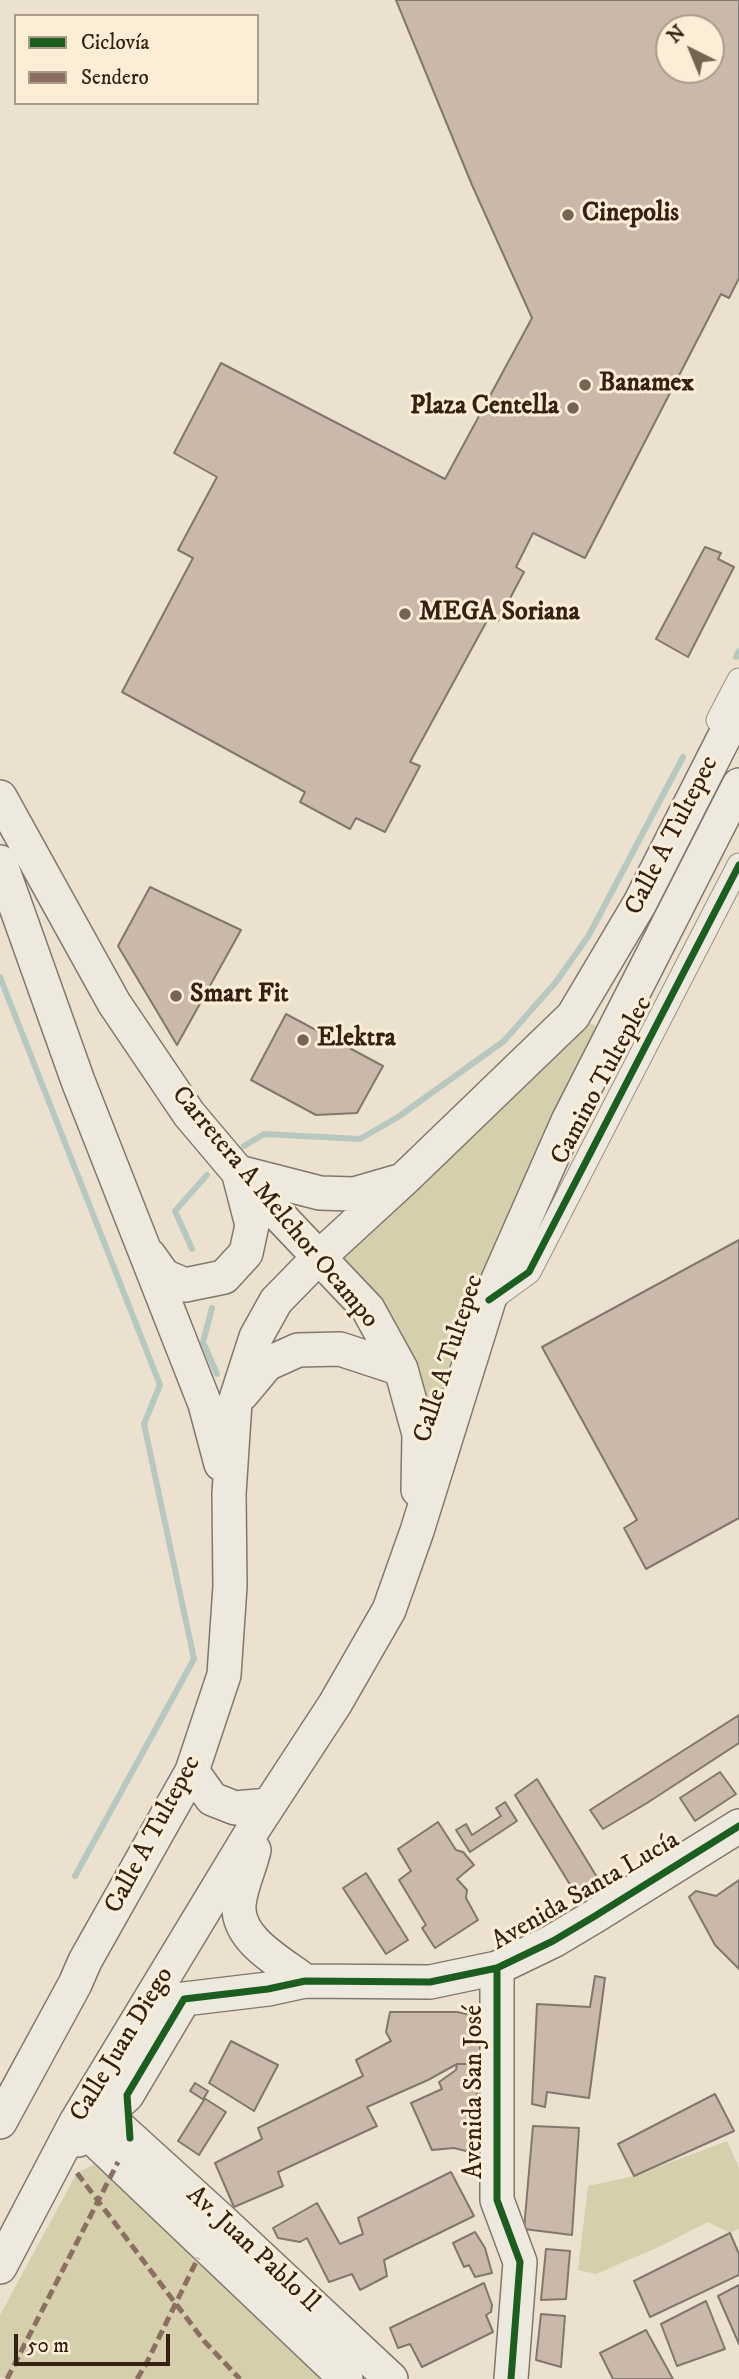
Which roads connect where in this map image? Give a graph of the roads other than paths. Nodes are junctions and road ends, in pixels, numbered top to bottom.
1 (739, 680) edge
2 (739, 708) edge
3 (739, 785) edge
4 (0, 796) edge
5 (0, 862) edge
6 (739, 865) edge
7 (629, 921) junction
8 (238, 1172) junction
9 (404, 1179) junction
10 (142, 1244) junction
11 (318, 1258) junction
12 (489, 1300) junction
13 (401, 1369) junction
14 (235, 1402) junction
15 (229, 1494) junction
16 (417, 1531) junction
17 (192, 1771) junction
18 (261, 1817) junction
19 (739, 1826) edge
20 (497, 1968) junction
21 (305, 1981) junction
22 (104, 2118) junction
23 (0, 2122) edge
24 (0, 2267) edge
25 (346, 2379) edge
26 (391, 2379) edge
27 (511, 2379) edge

1 - 7 street
2 - 7 main road, Calle A Tultepec
3 - 12 main road, Calle A Tultepec
4 - 8 main road, Carretera A Melchor Ocampo
5 - 10 main road
6 - 12 street, Camino Tulteplec
7 - 9 main road, Calle A Tultepec
8 - 9 main road
8 - 10 main road
8 - 11 main road, Carretera A Melchor Ocampo
9 - 11 main road, Calle A Tultepec
10 - 15 main road
11 - 13 main road, Carretera A Melchor Ocampo
11 - 14 main road, Calle A Tultepec
12 - 16 main road, Calle A Tultepec
13 - 14 main road
13 - 16 main road, Carretera A Melchor Ocampo
14 - 15 main road, Calle A Tultepec
15 - 17 main road, Calle A Tultepec
16 - 18 main road, Calle A Tultepec
17 - 18 main road
17 - 23 main road, Calle A Tultepec
18 - 21 main road
18 - 22 main road, Calle Juan Diego
19 - 20 main road, Avenida Santa Lucía
20 - 21 main road, Avenida Santa Lucía
20 - 27 main road, Avenida San José
21 - 22 main road, Avenida Santa Lucía
22 - 24 main road
22 - 25 main road
22 - 26 main road, Av. Juan Pablo ll

